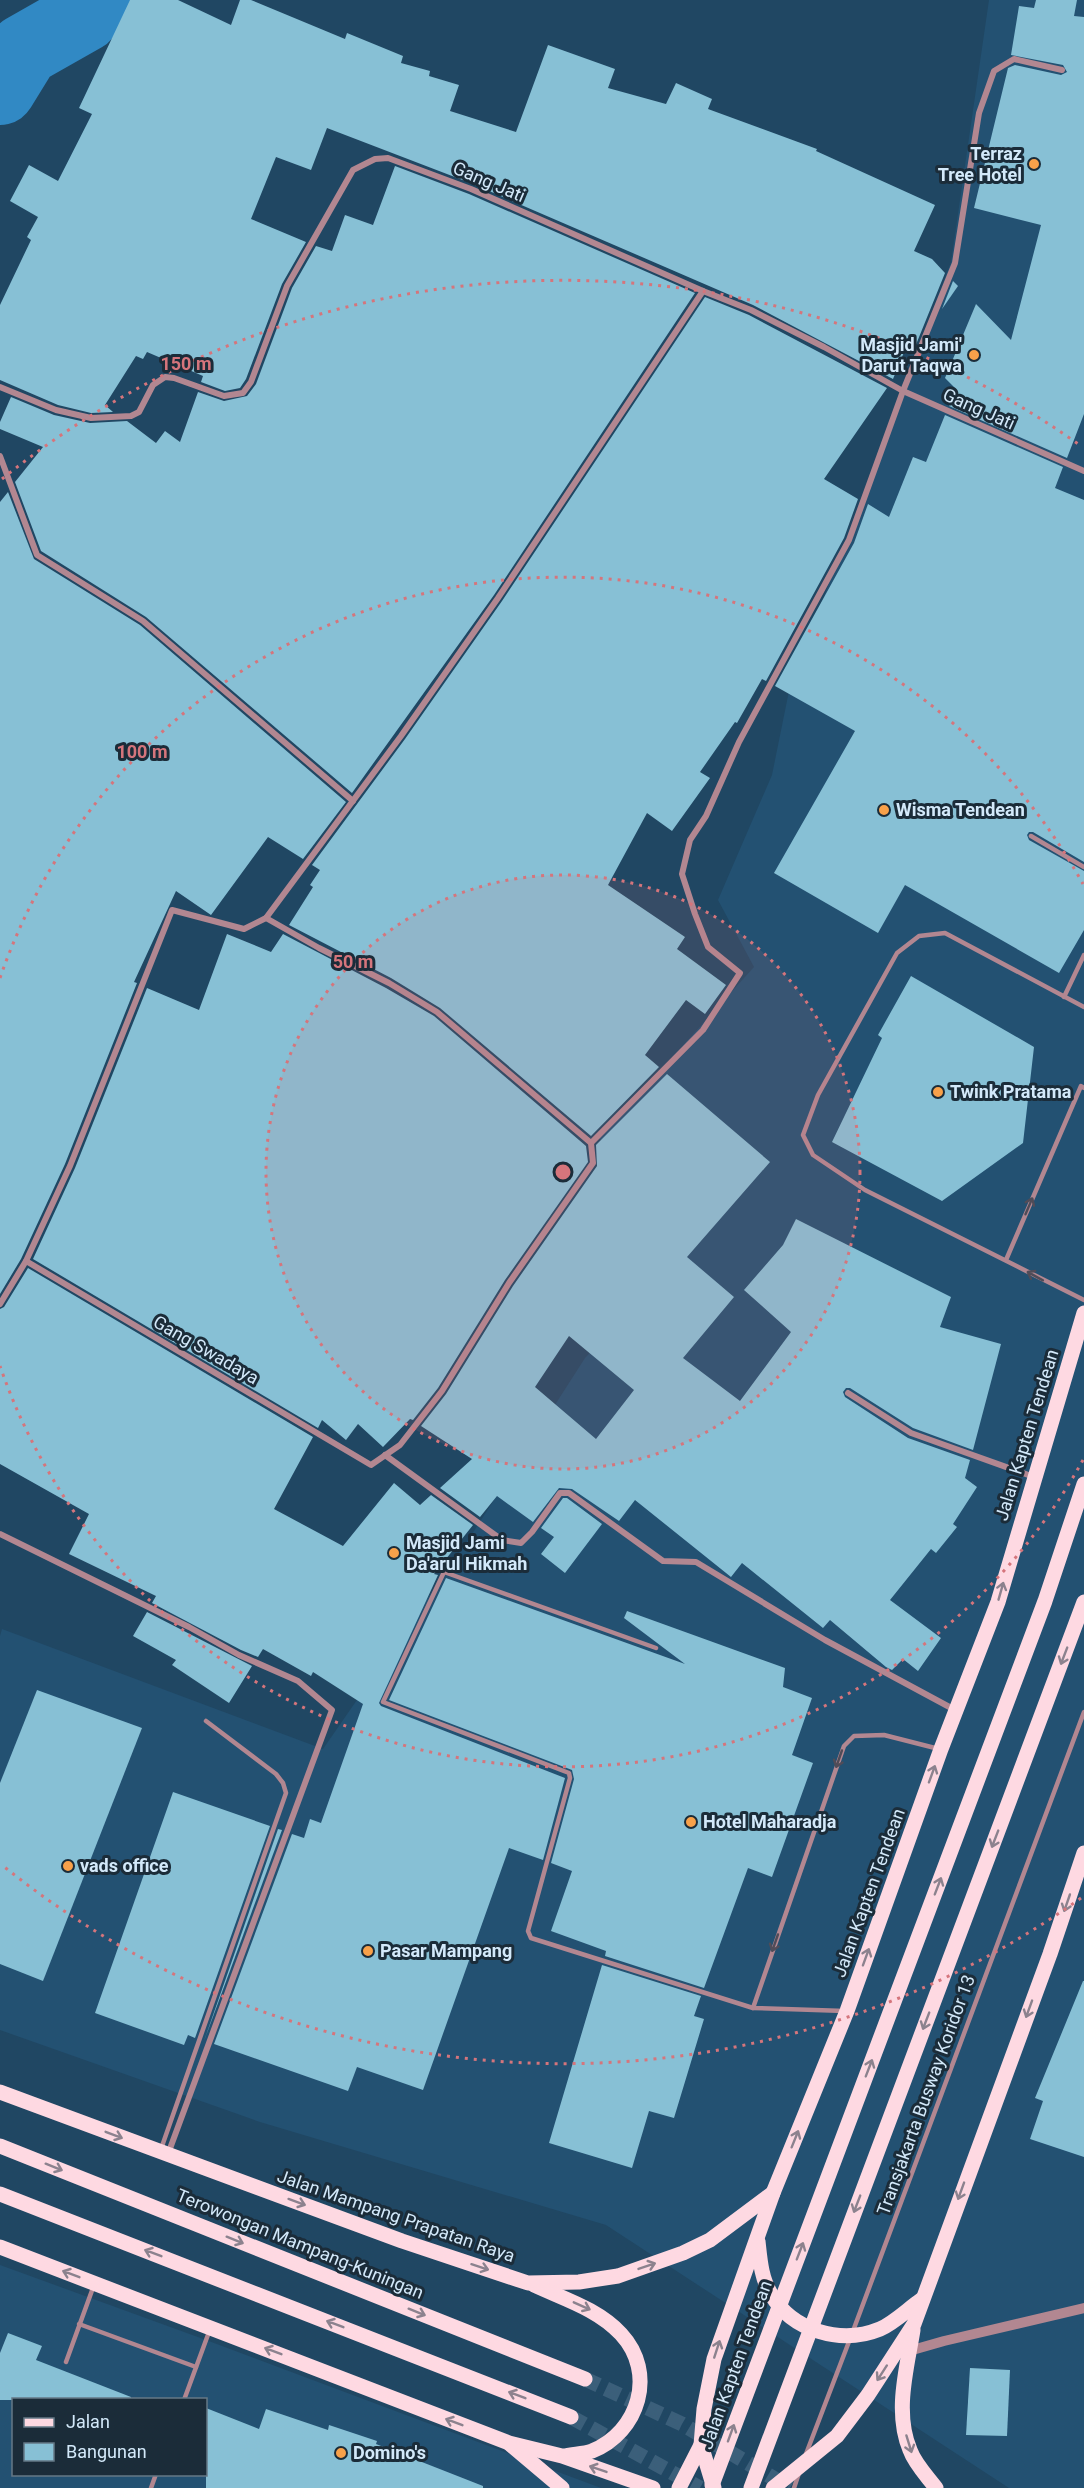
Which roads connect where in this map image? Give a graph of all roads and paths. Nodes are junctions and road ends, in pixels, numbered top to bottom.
1 (1062, 70) dead end
2 (703, 291) junction
3 (0, 387) edge
4 (903, 391) junction
5 (0, 456) edge
6 (1084, 471) edge
7 (353, 801) junction
8 (1031, 836) dead end
9 (1084, 867) edge
10 (266, 918) junction
11 (1084, 955) edge
12 (1064, 997) junction
13 (1084, 1007) edge
14 (1084, 1088) edge
15 (591, 1143) junction
16 (1006, 1260) junction
17 (26, 1261) junction
18 (1084, 1300) edge
19 (0, 1304) edge
20 (1084, 1313) edge
21 (848, 1393) dead end
22 (385, 1455) junction
23 (1034, 1477) junction
24 (1084, 1484) edge
25 (0, 1534) edge
26 (1084, 1602) edge
27 (656, 1648) dead end
28 (956, 1710) junction
29 (1084, 1712) edge
30 (206, 1721) dead end
31 (941, 1749) junction
32 (1084, 1852) edge
33 (753, 2008) junction
34 (847, 2011) junction
35 (0, 2092) edge
36 (0, 2145) edge
37 (164, 2153) junction
38 (773, 2193) junction
39 (0, 2194) edge
40 (758, 2237) junction
41 (0, 2247) edge
42 (528, 2283) junction
43 (95, 2284) junction
44 (921, 2300) junction
45 (1084, 2308) edge
46 (79, 2324) junction
47 (914, 2324) junction
48 (212, 2328) junction
49 (909, 2351) junction
50 (66, 2362) dead end
51 (196, 2367) junction
52 (585, 2379) tunnel mouth
53 (185, 2398) edge
54 (571, 2416) tunnel mouth
55 (509, 2443) junction
56 (701, 2445) junction
57 (562, 2456) junction
58 (562, 2488) edge
59 (653, 2488) edge
60 (679, 2488) edge
61 (713, 2488) edge
62 (751, 2488) edge
63 (773, 2488) edge
64 (794, 2488) edge
65 (936, 2488) edge

1 - 4 street
2 - 3 street, Gang Jati
2 - 4 street, Gang Jati
2 - 7 street
4 - 6 street, Gang Jati
4 - 15 street
5 - 7 street
7 - 10 street
8 - 9 lane
10 - 15 street
10 - 17 street
11 - 12 lane
12 - 13 lane
12 - 16 lane
16 -> 14 lane
15 - 22 street
18 -> 16 lane
17 - 19 street
17 - 22 street, Gang Swadaya
20 - 23 main road, Jalan Kapten Tendean
21 - 23 street
22 - 28 street
28 -> 23 main road, Jalan Kapten Tendean
61 -> 24 main road, Jalan Kapten Tendean
25 - 37 street
26 -> 62 main road
27 - 33 lane
28 - 31 main road, Jalan Kapten Tendean
29 - 64 lane, Transjakarta Busway Koridor 13
30 - 37 lane
31 -> 33 lane
34 -> 31 main road, Jalan Kapten Tendean
32 -> 44 main road
33 - 34 lane
38 -> 34 main road, Jalan Kapten Tendean
35 -> 37 main road, Jalan Mampang Prapatan Raya
36 -> 52 main road, Terowongan Mampang-Kuningan
37 -> 42 main road, Jalan Mampang Prapatan Raya
38 - 40 main road, Jalan Kapten Tendean
42 -> 38 main road, Jalan Mampang Prapatan Raya
54 -> 39 main road
40 - 44 main road
56 -> 40 main road, Jalan Kapten Tendean
43 -> 41 main road
42 -> 57 main road
43 - 46 lane
43 - 48 main road
44 - 47 main road
45 - 49 street
46 - 50 lane
46 - 51 lane
47 - 49 main road
47 -> 63 main road
48 - 51 lane
55 -> 48 main road
49 -> 65 main road
51 - 53 lane
55 - 57 main road
55 - 58 main road
56 - 60 main road
56 - 61 main road, Jalan Kapten Tendean
59 -> 57 main road

